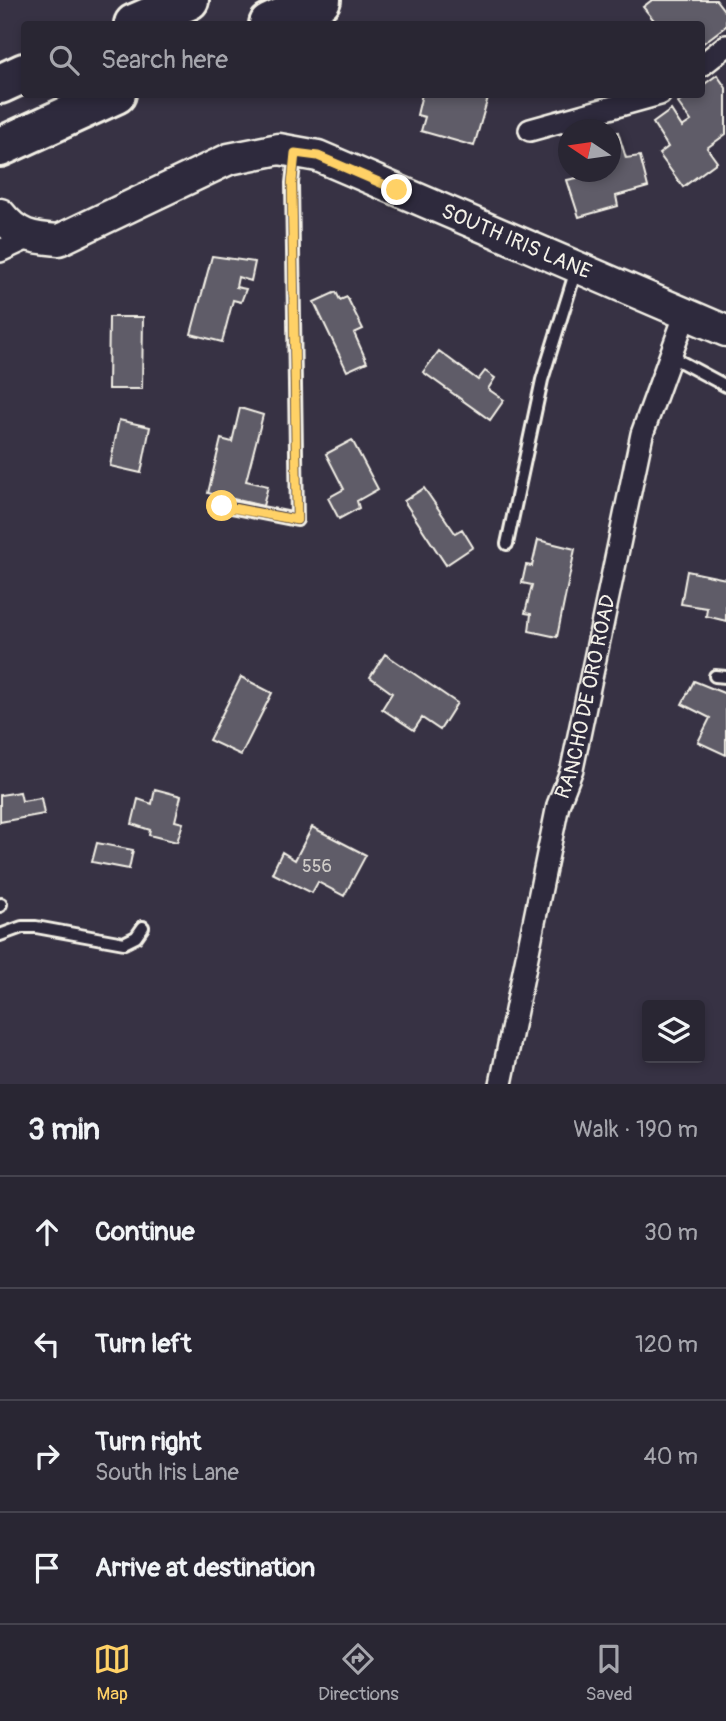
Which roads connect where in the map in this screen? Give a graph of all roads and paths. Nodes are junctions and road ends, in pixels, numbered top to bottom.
1 (189, 0) edge
2 (321, 0) edge
3 (141, 21) edge
4 (276, 21) edge
5 (726, 46) edge
6 (705, 63) edge
7 (21, 74) edge
8 (0, 84) edge
9 (107, 98) edge
10 (646, 98) edge
11 (530, 130) dead end
12 (0, 147) edge
13 (295, 153) junction
14 (0, 214) edge
15 (28, 238) junction
16 (0, 251) edge
17 (577, 267) junction
18 (685, 313) junction
19 (726, 331) edge
20 (670, 356) junction
21 (726, 386) edge
22 (222, 506) dead end
23 (508, 544) dead end
24 (143, 927) dead end
25 (0, 935) edge
26 (501, 1084) edge

1 - 3 highway
2 - 4 highway
5 - 6 street
7 - 8 highway
9 - 12 highway
10 - 11 street
13 - 15 street, SOUTH IRIS LANE
13 - 17 street, SOUTH IRIS LANE
13 - 22 lane
14 - 15 street
15 - 16 street
17 - 18 street, SOUTH IRIS LANE
17 - 23 lane
18 - 19 street, SOUTH IRIS LANE
18 - 20 street, RANCHO DE ORO ROAD
20 - 21 lane
20 - 26 street, RANCHO DE ORO ROAD
24 - 25 lane

